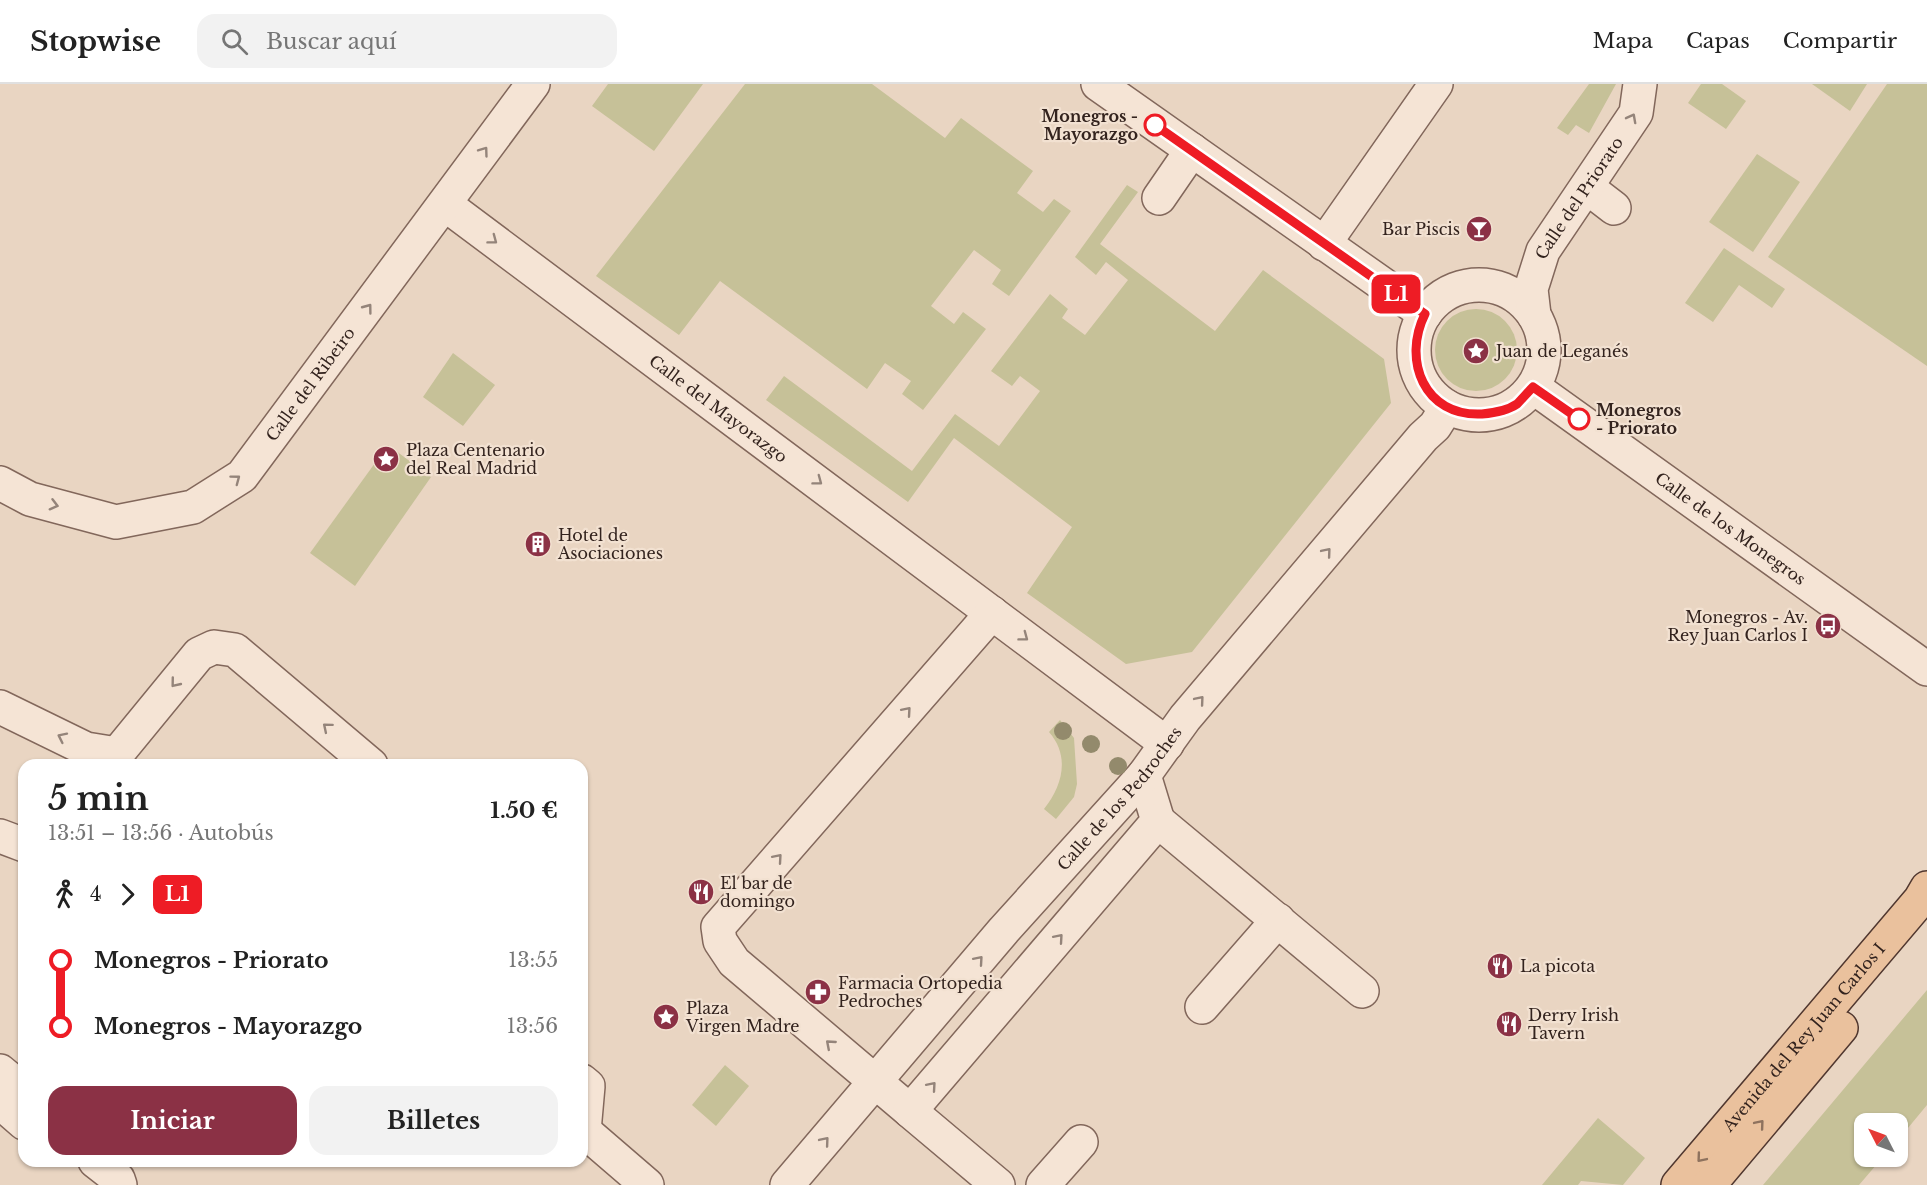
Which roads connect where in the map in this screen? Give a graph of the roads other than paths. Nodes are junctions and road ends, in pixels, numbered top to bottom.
1 (532, 84) edge
2 (1436, 84) edge
3 (1640, 84) edge
4 (1108, 87) edge
5 (1192, 150) junction
6 (1588, 188) junction
7 (1159, 198) dead end
8 (446, 205) junction
9 (1614, 208) dead end
10 (1324, 244) junction
11 (1425, 314) junction
12 (1534, 315) junction
13 (1533, 387) junction
14 (1447, 407) junction
15 (0, 483) edge
16 (992, 613) junction
17 (1927, 669) edge
18 (0, 707) edge
19 (1167, 744) junction
20 (111, 759) edge
21 (114, 759) edge
22 (365, 759) edge
23 (1144, 775) junction
24 (1158, 821) junction
25 (0, 836) edge
26 (18, 843) edge
27 (1927, 888) edge
28 (1278, 920) junction
29 (1927, 926) edge
30 (1362, 991) dead end
31 (1202, 1007) dead end
32 (0, 1071) edge
33 (874, 1083) junction
34 (18, 1086) edge
35 (0, 1102) edge
36 (910, 1111) junction
37 (18, 1118) edge
38 (588, 1134) edge
39 (1081, 1142) dead end
40 (103, 1167) edge
41 (120, 1185) edge
42 (647, 1185) edge
43 (787, 1185) edge
44 (999, 1185) edge
45 (1043, 1185) edge
46 (1678, 1185) edge
47 (1709, 1185) edge

8 -> 1 street, Calle del Ribeiro
2 - 10 street
6 -> 3 street, Calle del Priorato
4 - 5 street
5 - 7 street
5 - 10 street
6 - 9 street
6 - 12 street, Calle del Priorato
15 -> 8 street, Calle del Ribeiro
8 -> 16 street, Calle del Mayorazgo
10 - 11 street
11 - 12 street
11 - 14 street
12 - 13 street
13 - 14 street
13 - 17 street, Calle de los Monegros
19 -> 14 street, Calle de los Pedroches
16 -> 19 street, Calle del Mayorazgo
33 -> 16 street
20 -> 18 street
19 - 23 street, Calle de los Pedroches
22 -> 21 street
23 - 24 street
33 -> 23 street, Calle de los Pedroches
24 - 28 street
36 -> 24 street
25 - 26 street
27 -> 46 main road, Avenida del Rey Juan Carlos I
28 - 30 street
28 - 31 street
47 -> 29 main road, Avenida del Rey Juan Carlos I
32 - 34 street
33 - 36 street
43 -> 33 street, Calle de los Pedroches
35 - 37 street
36 - 44 street
38 - 42 street
39 - 45 street
40 - 41 street

